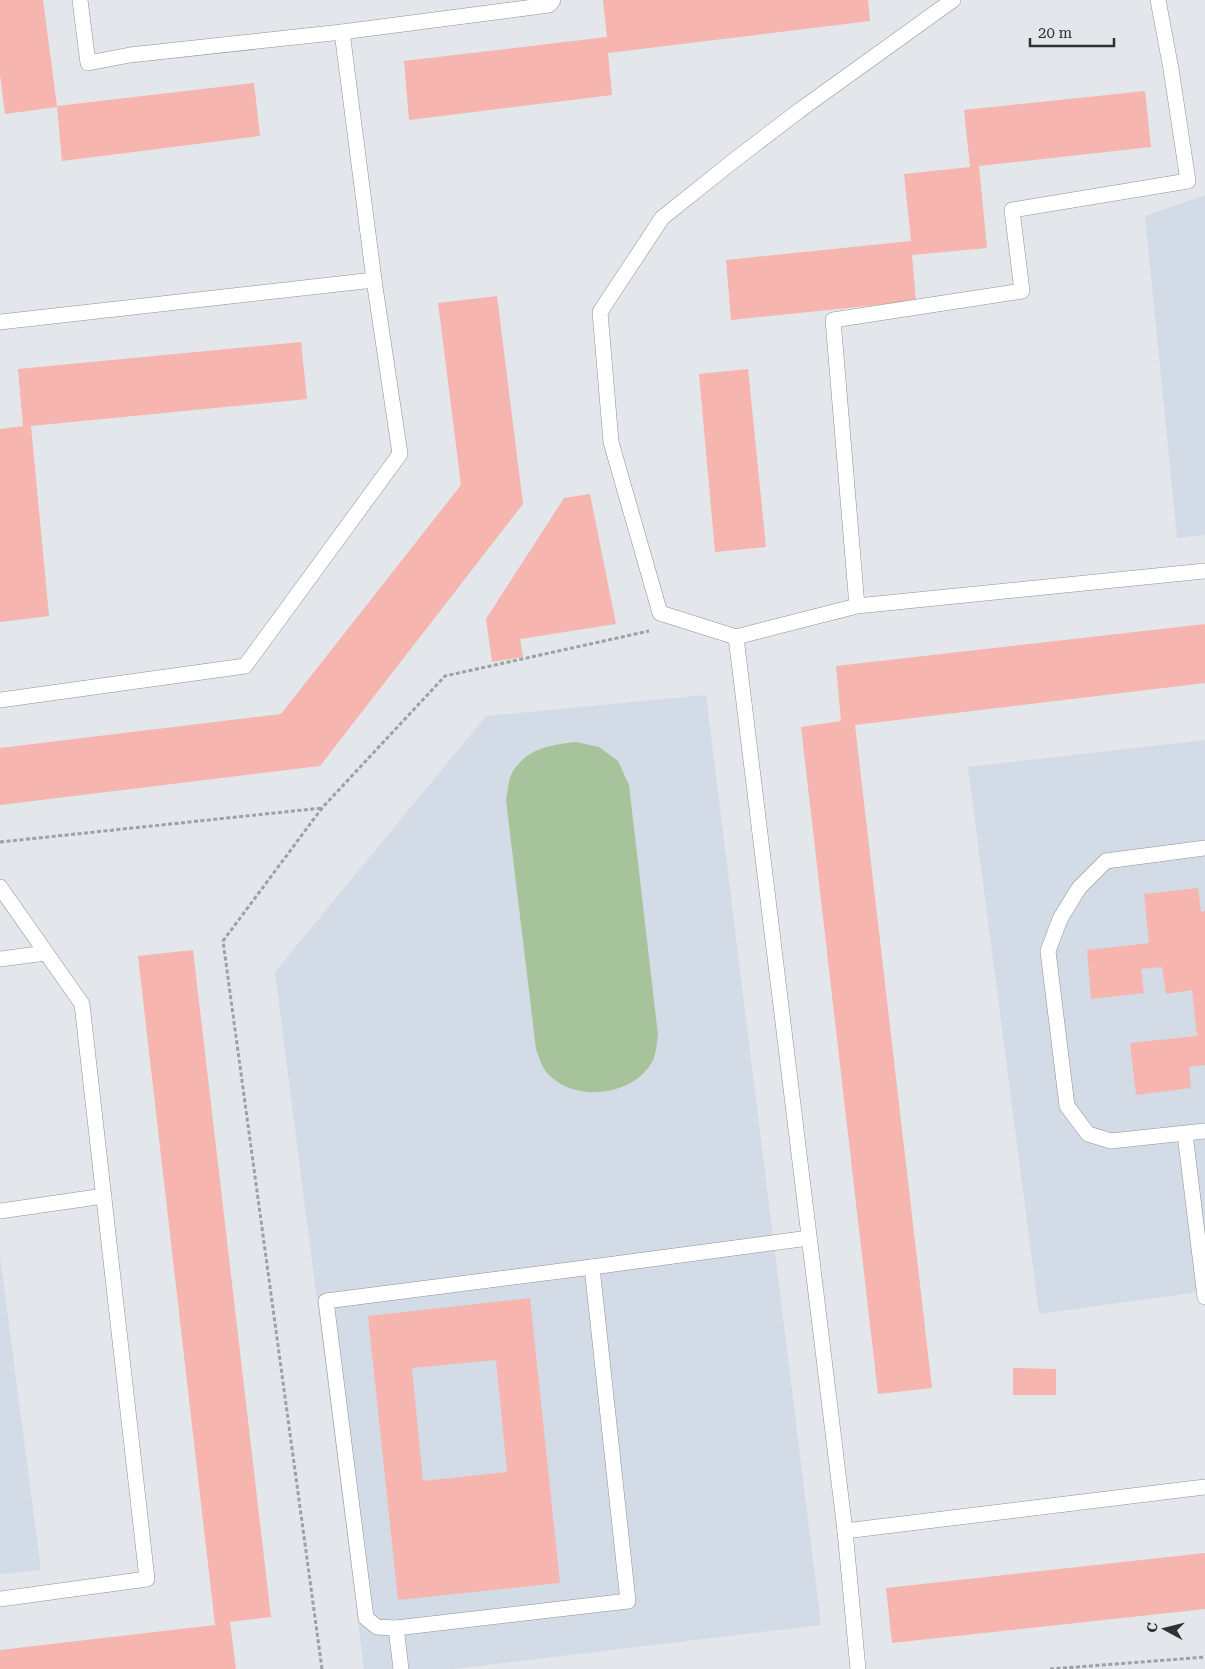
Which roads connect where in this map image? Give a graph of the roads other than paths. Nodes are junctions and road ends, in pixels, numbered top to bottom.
1 (80, 0) edge
2 (553, 0) edge
3 (952, 0) edge
4 (1158, 0) edge
5 (342, 32) junction
6 (374, 280) junction
7 (0, 322) edge
8 (1205, 571) edge
9 (858, 606) junction
10 (736, 636) junction
11 (0, 700) edge
12 (1205, 848) edge
13 (0, 887) edge
14 (46, 953) junction
15 (0, 959) edge
16 (1205, 1131) edge
17 (1185, 1134) junction
18 (104, 1196) junction
19 (0, 1211) edge
20 (809, 1238) junction
21 (592, 1267) junction
22 (1205, 1297) edge
23 (1205, 1487) edge
24 (845, 1531) junction
25 (0, 1599) edge
26 (396, 1628) junction
27 (401, 1669) edge
28 (858, 1669) edge

1 - 5 lane
2 - 5 lane
3 - 10 lane
4 - 9 lane
5 - 6 lane
6 - 7 lane
6 - 11 lane
8 - 9 lane
9 - 10 lane
10 - 20 lane
12 - 17 lane
13 - 14 lane
14 - 15 lane
14 - 18 lane
16 - 17 lane
17 - 22 lane
18 - 19 lane
18 - 25 lane
20 - 21 lane
20 - 24 lane
21 - 26 lane
21 - 26 lane
23 - 24 lane
24 - 28 lane
26 - 27 lane

